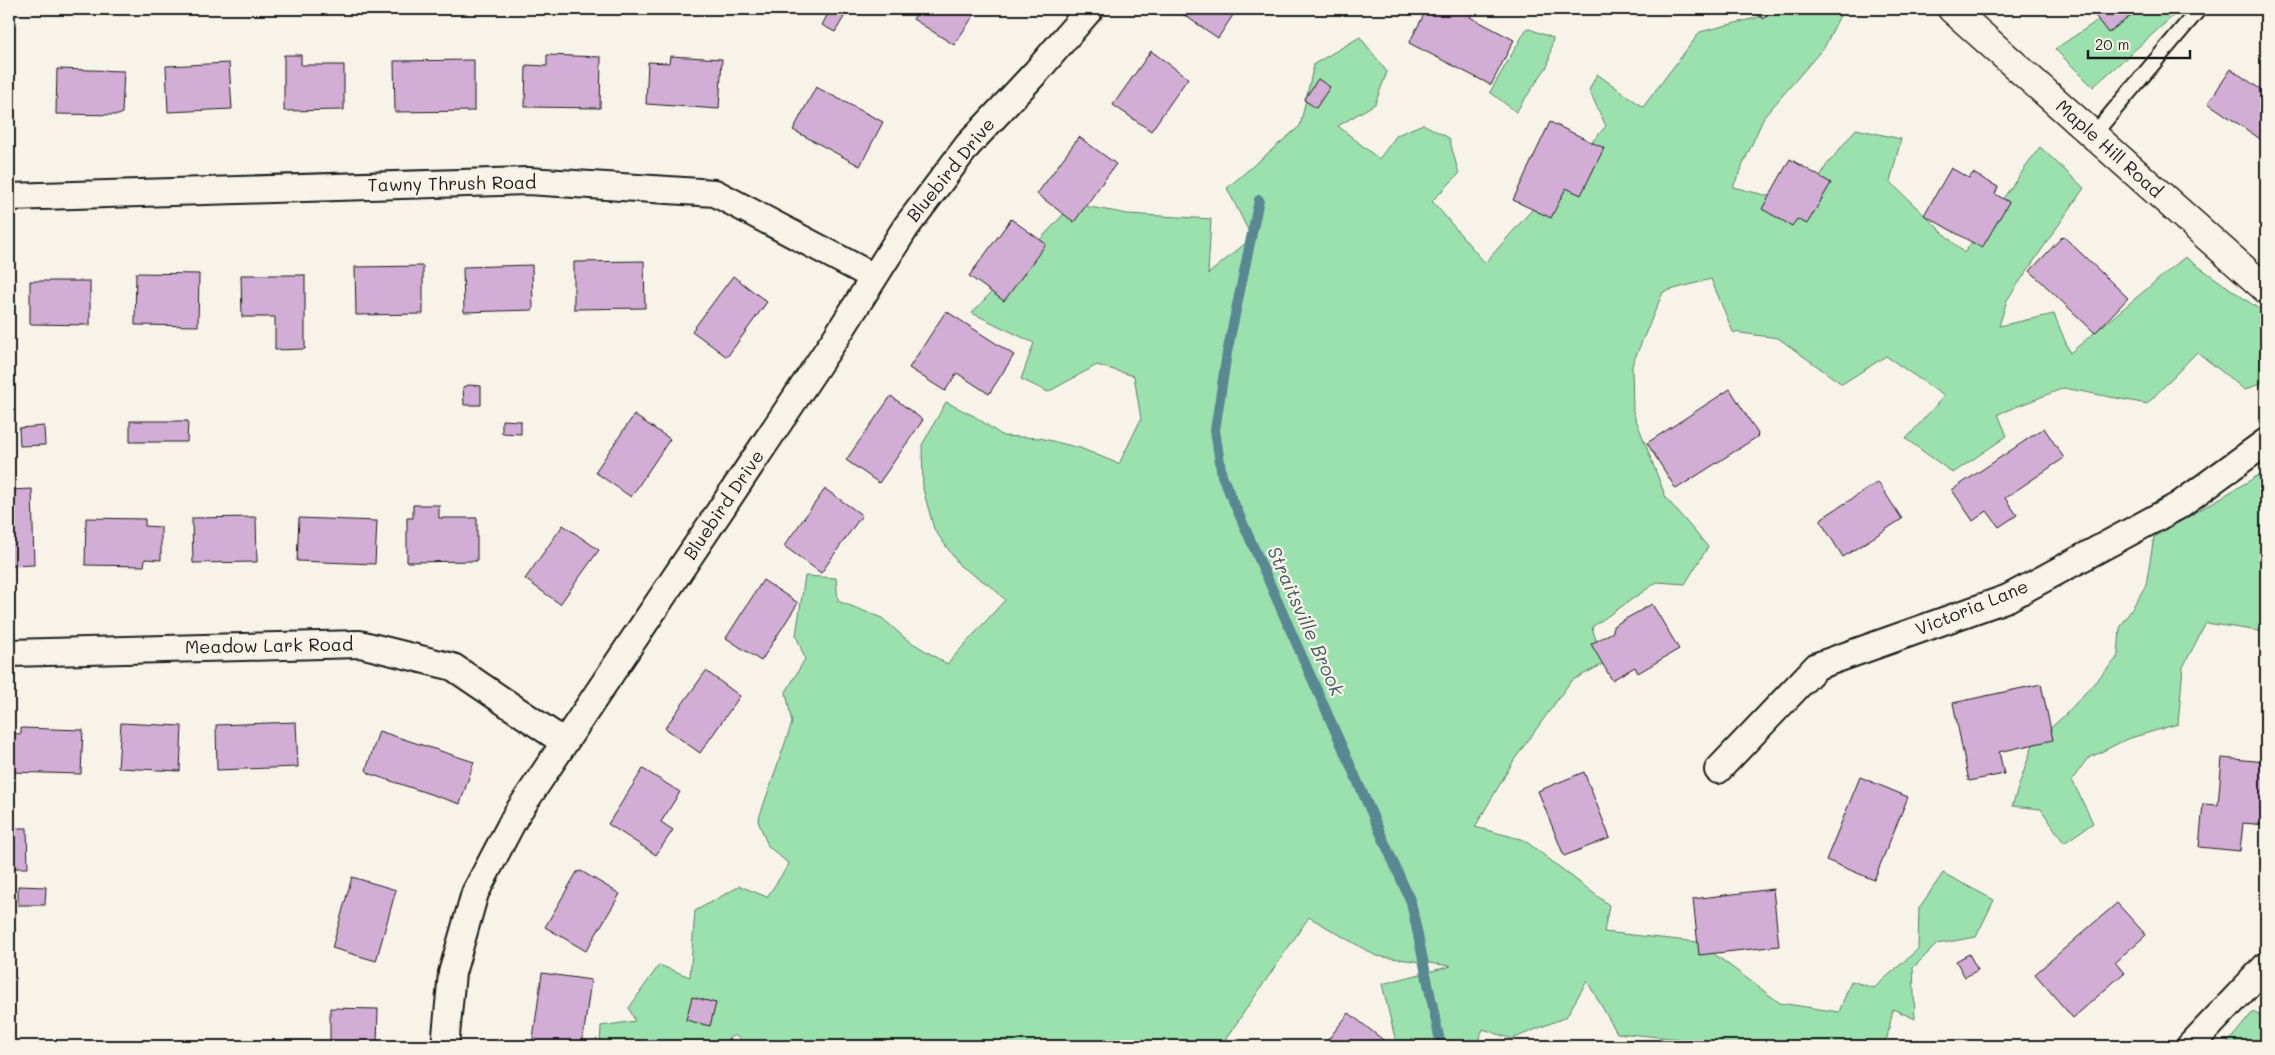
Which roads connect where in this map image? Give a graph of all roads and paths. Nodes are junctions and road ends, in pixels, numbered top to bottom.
1 (1090, 9) edge
2 (1952, 9) edge
3 (2199, 9) edge
4 (2094, 134) junction
5 (9, 197) edge
6 (874, 277) junction
7 (2266, 289) edge
8 (2266, 442) edge
9 (9, 653) edge
10 (564, 742) junction
11 (1718, 770) dead end
12 (2266, 966) edge
13 (445, 1046) edge
14 (2190, 1046) edge

1 - 6 street, Bluebird Drive
2 - 4 street, Maple Hill Road
3 - 4 lane
4 - 7 street, Maple Hill Road
5 - 6 street, Tawny Thrush Road
6 - 10 street, Bluebird Drive
8 - 11 street, Victoria Lane
9 - 10 street, Meadow Lark Road
10 - 13 street, Bluebird Drive
12 - 14 street

